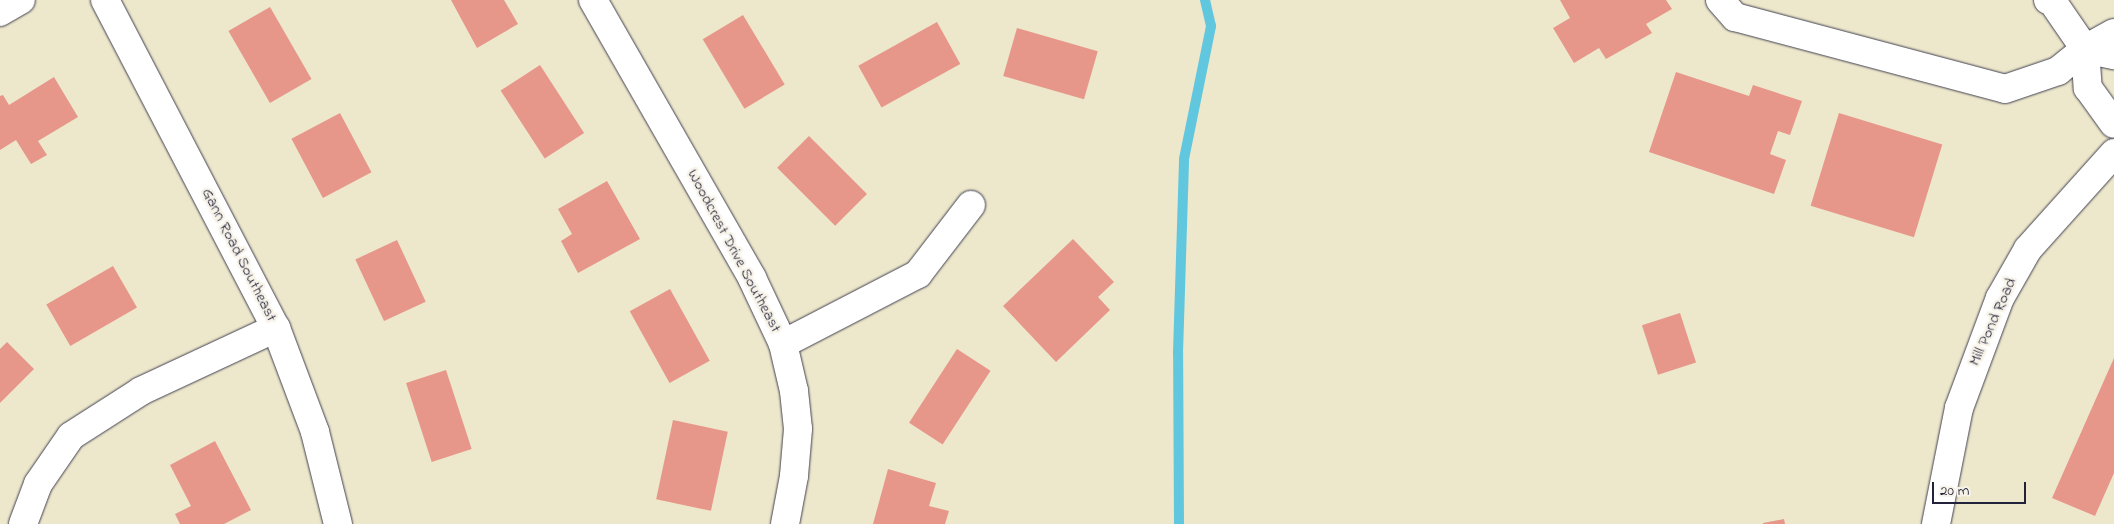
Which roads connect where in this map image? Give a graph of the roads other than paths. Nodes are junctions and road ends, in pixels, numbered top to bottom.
1 (21, 0) edge
2 (105, 0) edge
3 (593, 0) edge
4 (1720, 0) edge
5 (2048, 0) edge
6 (0, 12) edge
7 (2114, 33) edge
8 (2085, 49) junction
9 (2114, 55) edge
10 (2114, 124) edge
11 (2114, 153) edge
12 (971, 205) dead end
13 (276, 328) junction
14 (784, 344) junction
15 (23, 524) edge
16 (338, 524) edge
17 (785, 524) edge
18 (1936, 524) edge

1 - 6 street
2 - 13 street, Gann Road Southeast
3 - 14 street, Woodcrest Drive Southeast
4 - 8 street
5 - 8 street
7 - 8 street
8 - 9 street
8 - 10 street
11 - 18 street, Mill Pond Road
12 - 14 street
13 - 15 street
13 - 16 street, Gann Road Southeast
14 - 17 street, Woodcrest Drive Southeast

